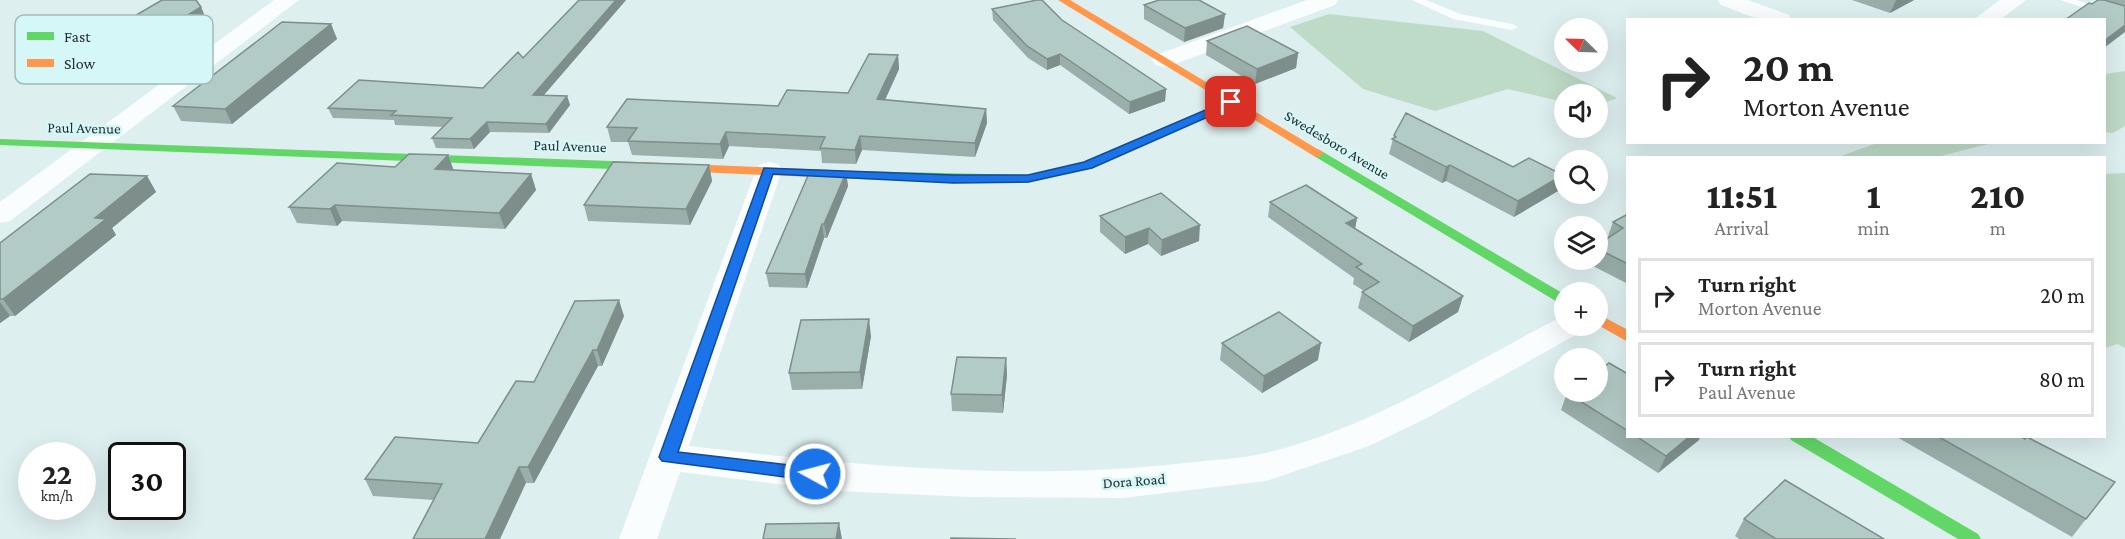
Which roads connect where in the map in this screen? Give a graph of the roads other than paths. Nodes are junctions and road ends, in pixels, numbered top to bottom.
1 (288, 0) edge
2 (1062, 0) edge
3 (1327, 0) edge
4 (1417, 0) edge
5 (1729, 0) edge
6 (2015, 0) edge
7 (2065, 0) edge
8 (1776, 18) edge
9 (1987, 18) edge
10 (2125, 18) edge
11 (1512, 27) dead end
12 (213, 56) edge
13 (1164, 60) junction
14 (176, 84) edge
15 (1231, 102) junction
16 (0, 142) edge
17 (96, 144) junction
18 (769, 170) junction
19 (0, 215) edge
20 (1554, 294) edge
21 (1608, 325) edge
22 (1554, 334) edge
23 (1626, 336) edge
24 (1800, 438) edge
25 (668, 457) junction
26 (638, 539) edge
27 (1972, 539) edge

1 - 12 street
2 - 13 street, Swedesboro Avenue
3 - 13 street
4 - 11 lane
5 - 8 street
6 - 9 street
7 - 10 lane
13 - 15 street, Swedesboro Avenue
14 - 17 street
15 - 18 street, Paul Avenue
15 - 20 street, Swedesboro Avenue
16 - 17 street, Paul Avenue
17 - 18 street, Paul Avenue
17 - 19 street
18 - 25 street
21 - 23 street
22 - 25 street, Dora Road
24 - 27 street
25 - 26 street

